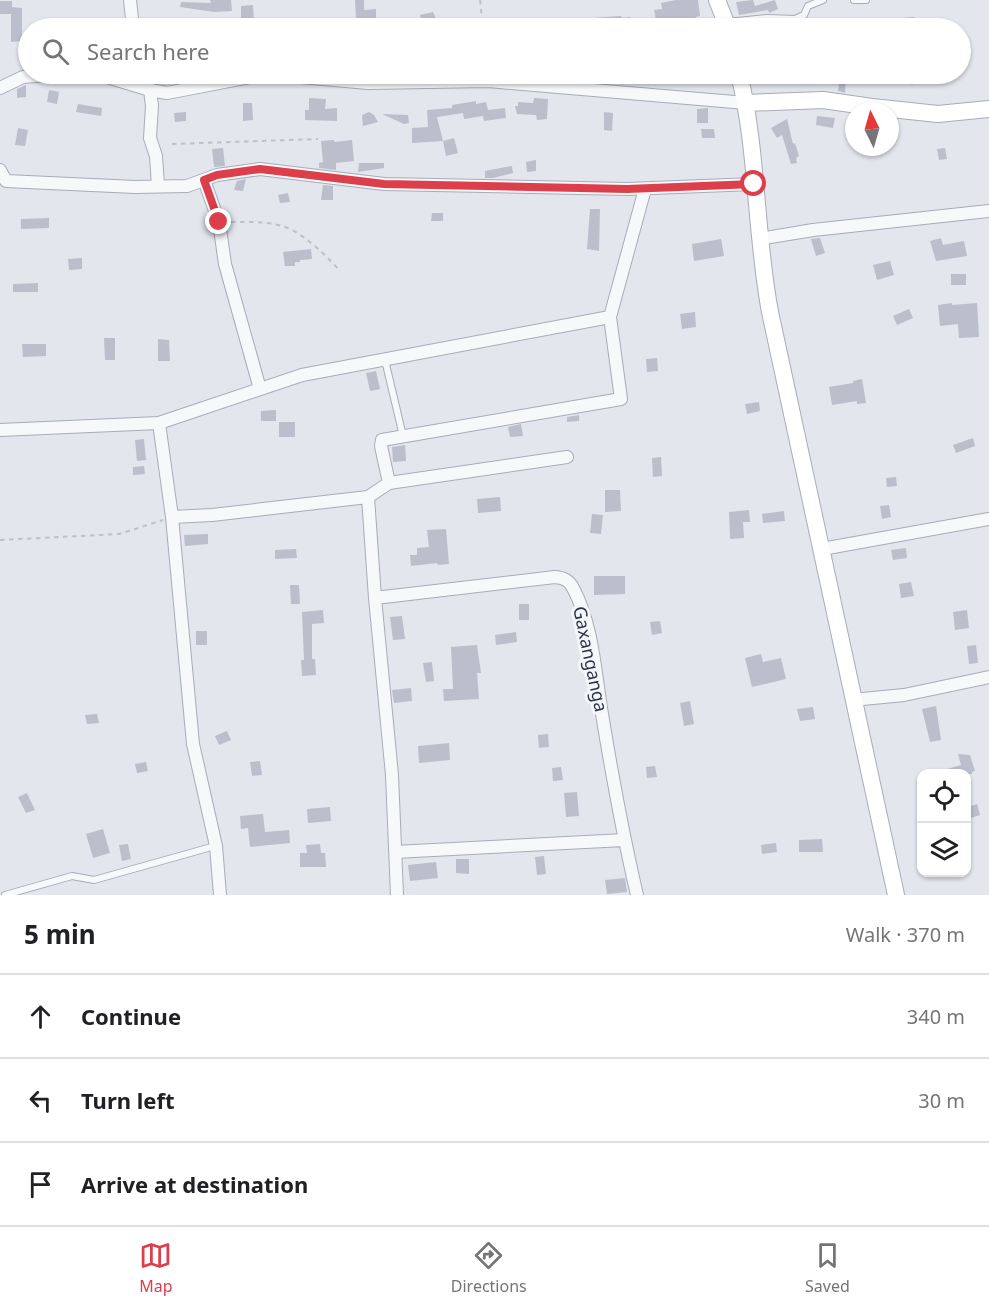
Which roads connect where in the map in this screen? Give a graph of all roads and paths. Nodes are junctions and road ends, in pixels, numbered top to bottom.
1 (130, 0) edge
2 (480, 0) edge
3 (717, 0) edge
4 (823, 0) edge
5 (854, 0) edge
6 (866, 0) edge
7 (132, 18) edge
8 (482, 18) edge
9 (725, 18) edge
10 (797, 18) edge
11 (18, 79) edge
12 (130, 84) edge
13 (147, 84) edge
14 (214, 84) edge
15 (523, 84) edge
16 (742, 84) edge
17 (0, 88) edge
18 (150, 90) junction
19 (747, 103) junction
20 (989, 109) edge
21 (318, 139) dead end
22 (172, 144) dead end
23 (0, 170) edge
24 (204, 180) junction
25 (754, 184) junction
26 (158, 186) junction
27 (645, 189) junction
28 (989, 211) edge
29 (219, 222) junction
30 (759, 239) junction
31 (340, 271) dead end
32 (610, 317) junction
33 (385, 360) junction
34 (260, 389) junction
35 (159, 423) junction
36 (0, 430) edge
37 (402, 436) junction
38 (567, 457) dead end
39 (389, 483) junction
40 (368, 497) junction
41 (172, 517) junction
42 (989, 519) edge
43 (0, 540) edge
44 (822, 549) junction
45 (375, 598) junction
46 (989, 677) edge
47 (852, 700) junction
48 (624, 840) junction
49 (216, 846) junction
50 (395, 852) junction
51 (5, 895) edge
52 (220, 895) edge
53 (397, 895) edge
54 (637, 895) edge
55 (896, 895) edge

1 - 7 street
2 - 8 path
3 - 9 street
4 - 10 lane
5 - 6 lane
11 - 17 street
12 - 18 street
13 - 18 street
14 - 18 street
15 - 19 street
16 - 19 street
18 - 26 street
19 - 20 street
19 - 25 street
21 - 22 path
23 - 26 street
24 - 26 street
24 - 27 street
24 - 29 street
25 - 27 street
25 - 30 street
27 - 32 street
28 - 30 street
29 - 31 path
29 - 34 street
30 - 44 street
32 - 33 street
32 - 37 street
33 - 34 street
33 - 37 lane
34 - 35 street
35 - 36 street
35 - 41 street
37 - 39 street
38 - 39 street
39 - 40 street
40 - 41 street
40 - 45 street
41 - 43 path
41 - 49 street
42 - 44 street
44 - 47 street
45 - 48 street, Gaxanganga
45 - 50 street
46 - 47 street
47 - 55 street
48 - 50 street
48 - 54 street, Gaxanganga
49 - 51 lane
49 - 52 street
50 - 53 street

